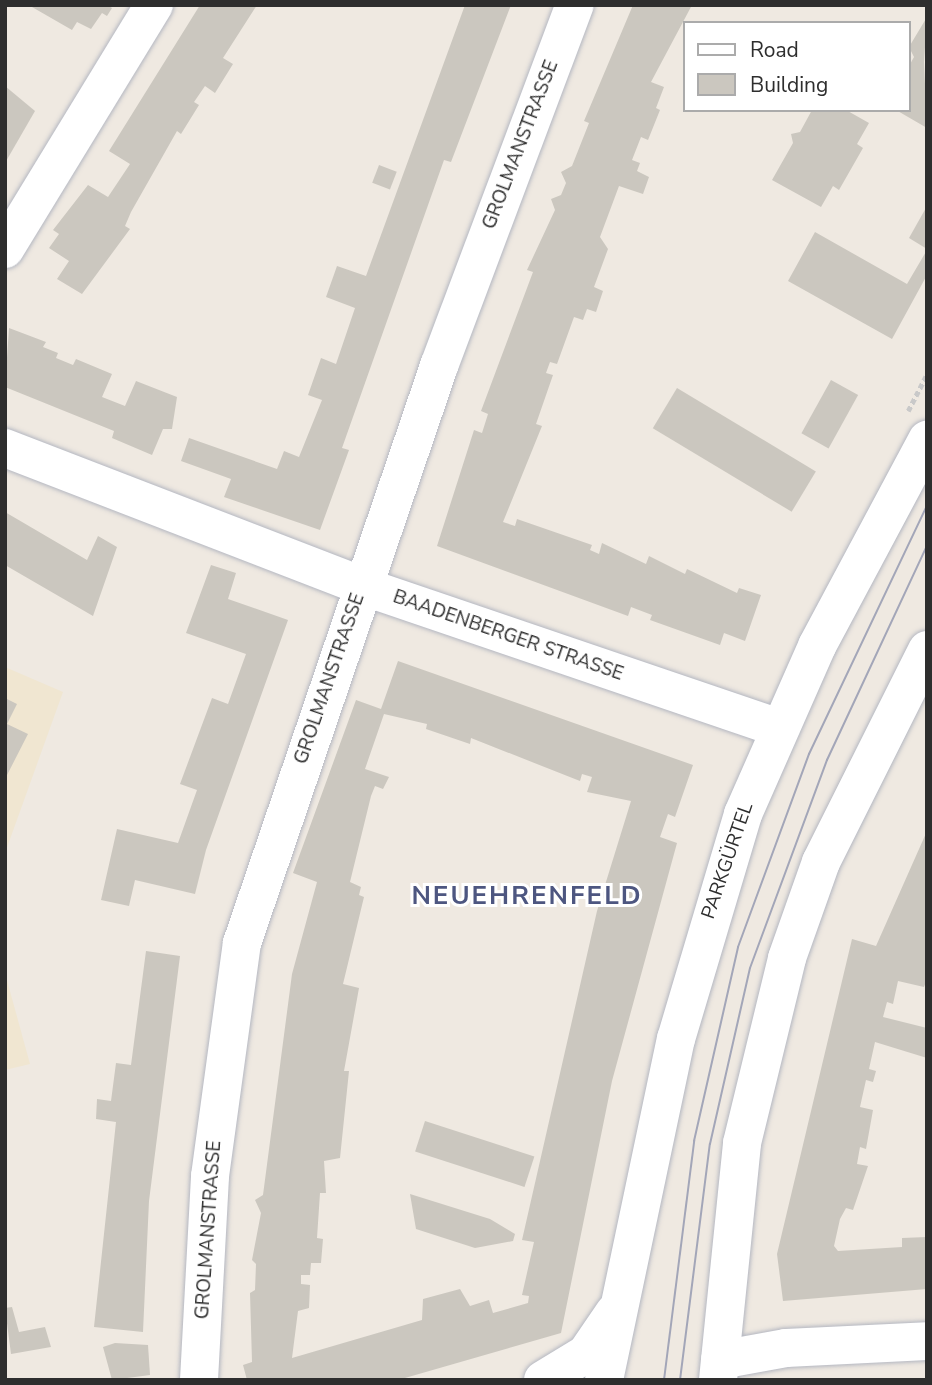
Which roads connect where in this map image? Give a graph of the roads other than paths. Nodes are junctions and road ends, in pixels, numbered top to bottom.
1 (154, 5) edge
2 (575, 5) edge
3 (5, 249) edge
4 (927, 440) edge
5 (5, 448) edge
6 (362, 586) junction
7 (927, 650) edge
8 (778, 728) junction
9 (614, 1313) junction
10 (927, 1341) edge
11 (719, 1370) edge
12 (199, 1380) edge
13 (543, 1380) edge
14 (604, 1380) edge

1 - 3 street
2 - 6 street, GROLMANSTRASSE
4 - 8 street, PARKGÜRTEL
5 - 6 street, BAADENBERGER STRASSE
6 - 8 street, BAADENBERGER STRASSE
6 - 12 street, GROLMANSTRASSE
7 - 11 street
8 - 9 street, PARKGÜRTEL
9 - 13 street
9 - 14 street, PARKGÜRTEL
10 - 11 street

